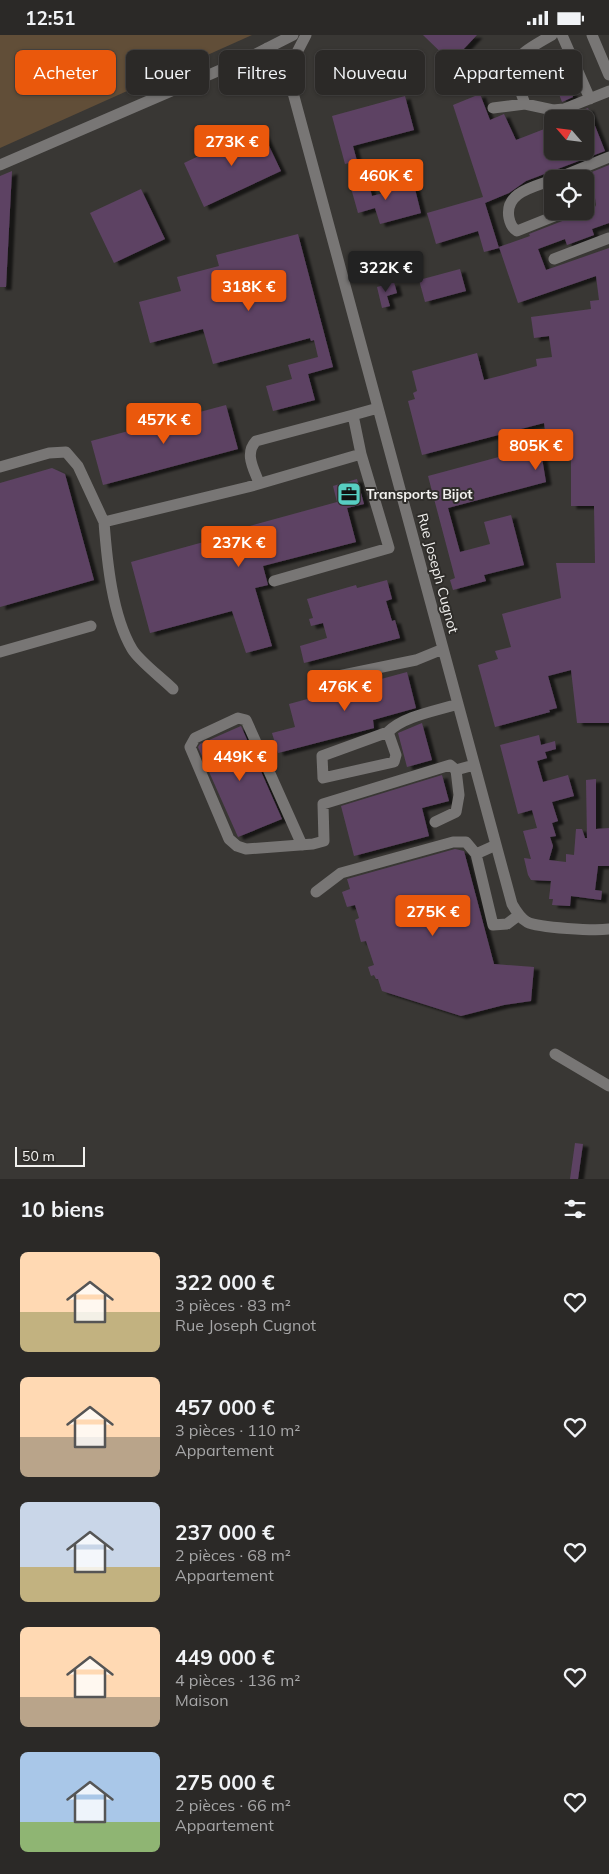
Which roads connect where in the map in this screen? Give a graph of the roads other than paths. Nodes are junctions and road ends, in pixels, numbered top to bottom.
1 (293, 35) edge
2 (306, 35) edge
3 (552, 35) edge
4 (562, 35) edge
5 (592, 35) edge
6 (267, 48) joint
7 (298, 50) edge
8 (609, 75) edge
9 (609, 91) edge
10 (294, 95) edge
11 (590, 99) junction
12 (525, 104) junction
13 (493, 108) dead end
14 (609, 157) edge
15 (0, 165) edge
16 (576, 170) edge
17 (544, 183) edge
18 (544, 220) edge
19 (609, 238) edge
20 (554, 259) dead end
21 (378, 408) junction
22 (353, 415) junction
23 (361, 454) junction
24 (0, 467) edge
25 (259, 483) junction
26 (104, 522) junction
27 (274, 581) dead end
28 (91, 626) dead end
29 (443, 649) junction
30 (0, 652) edge
31 (314, 681) dead end
32 (173, 689) dead end
33 (458, 704) junction
34 (388, 732) junction
35 (474, 765) junction
36 (456, 770) junction
37 (435, 822) dead end
38 (302, 845) junction
39 (496, 845) junction
40 (476, 854) junction
41 (316, 892) dead end
42 (519, 915) junction
43 (609, 929) edge
44 (555, 1054) dead end
45 (609, 1086) edge

1 - 6 street
2 - 7 street, Rue Joseph Cugnot
3 - 12 street
4 - 11 street
5 - 8 street
6 - 15 street
9 - 11 street
10 - 21 street, Rue Joseph Cugnot
11 - 12 street
12 - 13 street
14 - 16 street
17 - 18 street
19 - 20 street
21 - 22 street
21 - 29 street, Rue Joseph Cugnot
22 - 23 street
22 - 25 street
23 - 25 street
23 - 27 street
24 - 26 street
25 - 26 street
26 - 32 street
28 - 30 street
29 - 31 street
29 - 33 street, Rue Joseph Cugnot
33 - 34 street
33 - 35 street, Rue Joseph Cugnot
34 - 34 street
35 - 36 street
35 - 39 street, Rue Joseph Cugnot
36 - 37 street
36 - 38 street
38 - 38 street
39 - 40 street
39 - 42 street, Rue Joseph Cugnot
40 - 41 street
40 - 42 street
42 - 43 street
44 - 45 street

